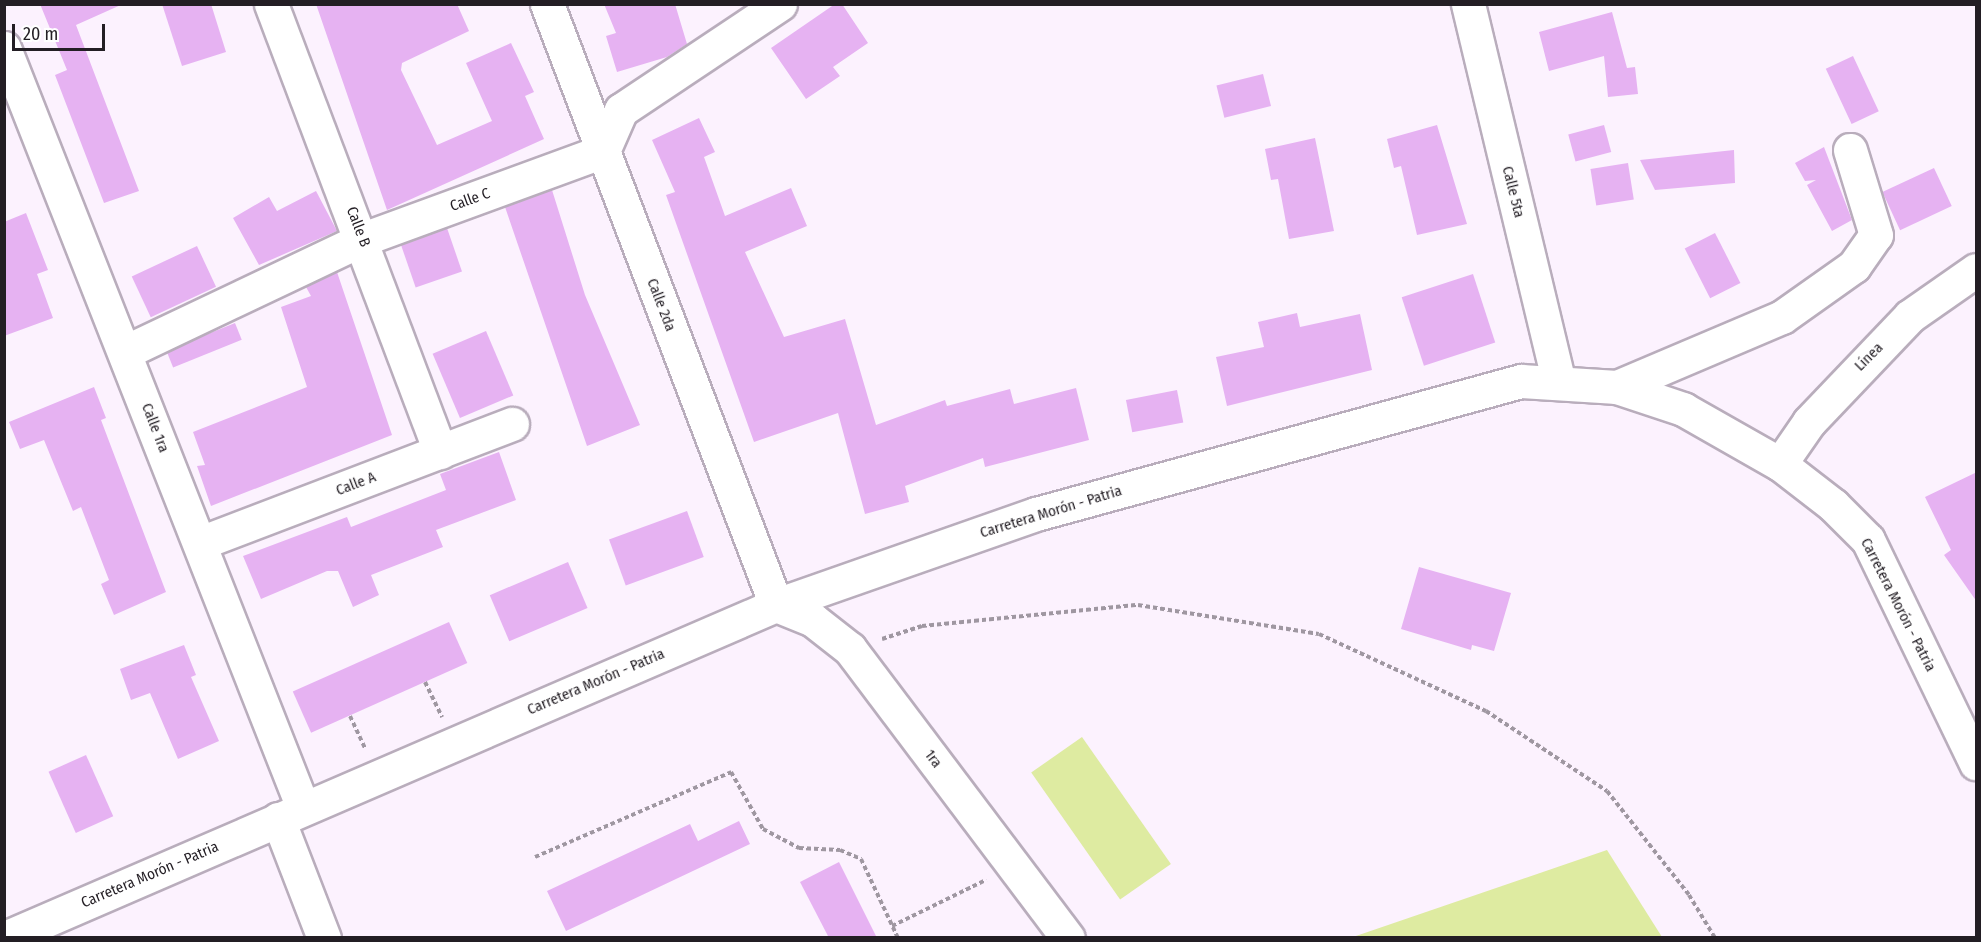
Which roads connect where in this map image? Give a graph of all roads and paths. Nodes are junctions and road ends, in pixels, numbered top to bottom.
1 (272, 4) edge
2 (548, 4) edge
3 (780, 4) edge
4 (1468, 4) edge
5 (4, 48) edge
6 (1850, 150) dead end
7 (603, 151) junction
8 (363, 239) junction
9 (1977, 270) edge
10 (125, 352) junction
11 (1558, 379) junction
12 (1617, 387) junction
13 (512, 424) dead end
14 (440, 452) junction
15 (1780, 464) junction
16 (200, 543) junction
17 (776, 604) junction
18 (850, 649) junction
19 (1977, 763) edge
20 (291, 814) junction
21 (535, 857) dead end
22 (1014, 866) junction
23 (892, 926) junction
24 (5, 938) edge
25 (324, 938) edge
26 (898, 938) edge
27 (1068, 938) edge
28 (1715, 938) edge

1 - 8 street, Calle B
2 - 7 street, Calle 2da
3 - 7 street
4 - 11 street, Calle 5ta
5 - 10 street, Calle 1ra
6 - 12 street
7 - 8 street, Calle C
7 - 17 street, Calle 2da
8 - 10 street, Calle C
8 - 14 street, Calle B
9 - 15 street, Línea
10 - 16 street, Calle 1ra
11 - 12 street, Carretera Morón - Patria
11 - 17 street, Carretera Morón - Patria
12 - 15 street, Carretera Morón - Patria
13 - 14 street, Calle A
14 - 16 street, Calle A
15 - 19 street, Carretera Morón - Patria
16 - 20 street, Calle 1ra
17 - 18 street, 1ra
17 - 20 street, Carretera Morón - Patria
18 - 22 street, 1ra
18 - 28 path
20 - 24 street, Carretera Morón - Patria
20 - 25 street, Calle 1ra
21 - 23 path
22 - 23 path
22 - 27 street, 1ra
23 - 26 path

